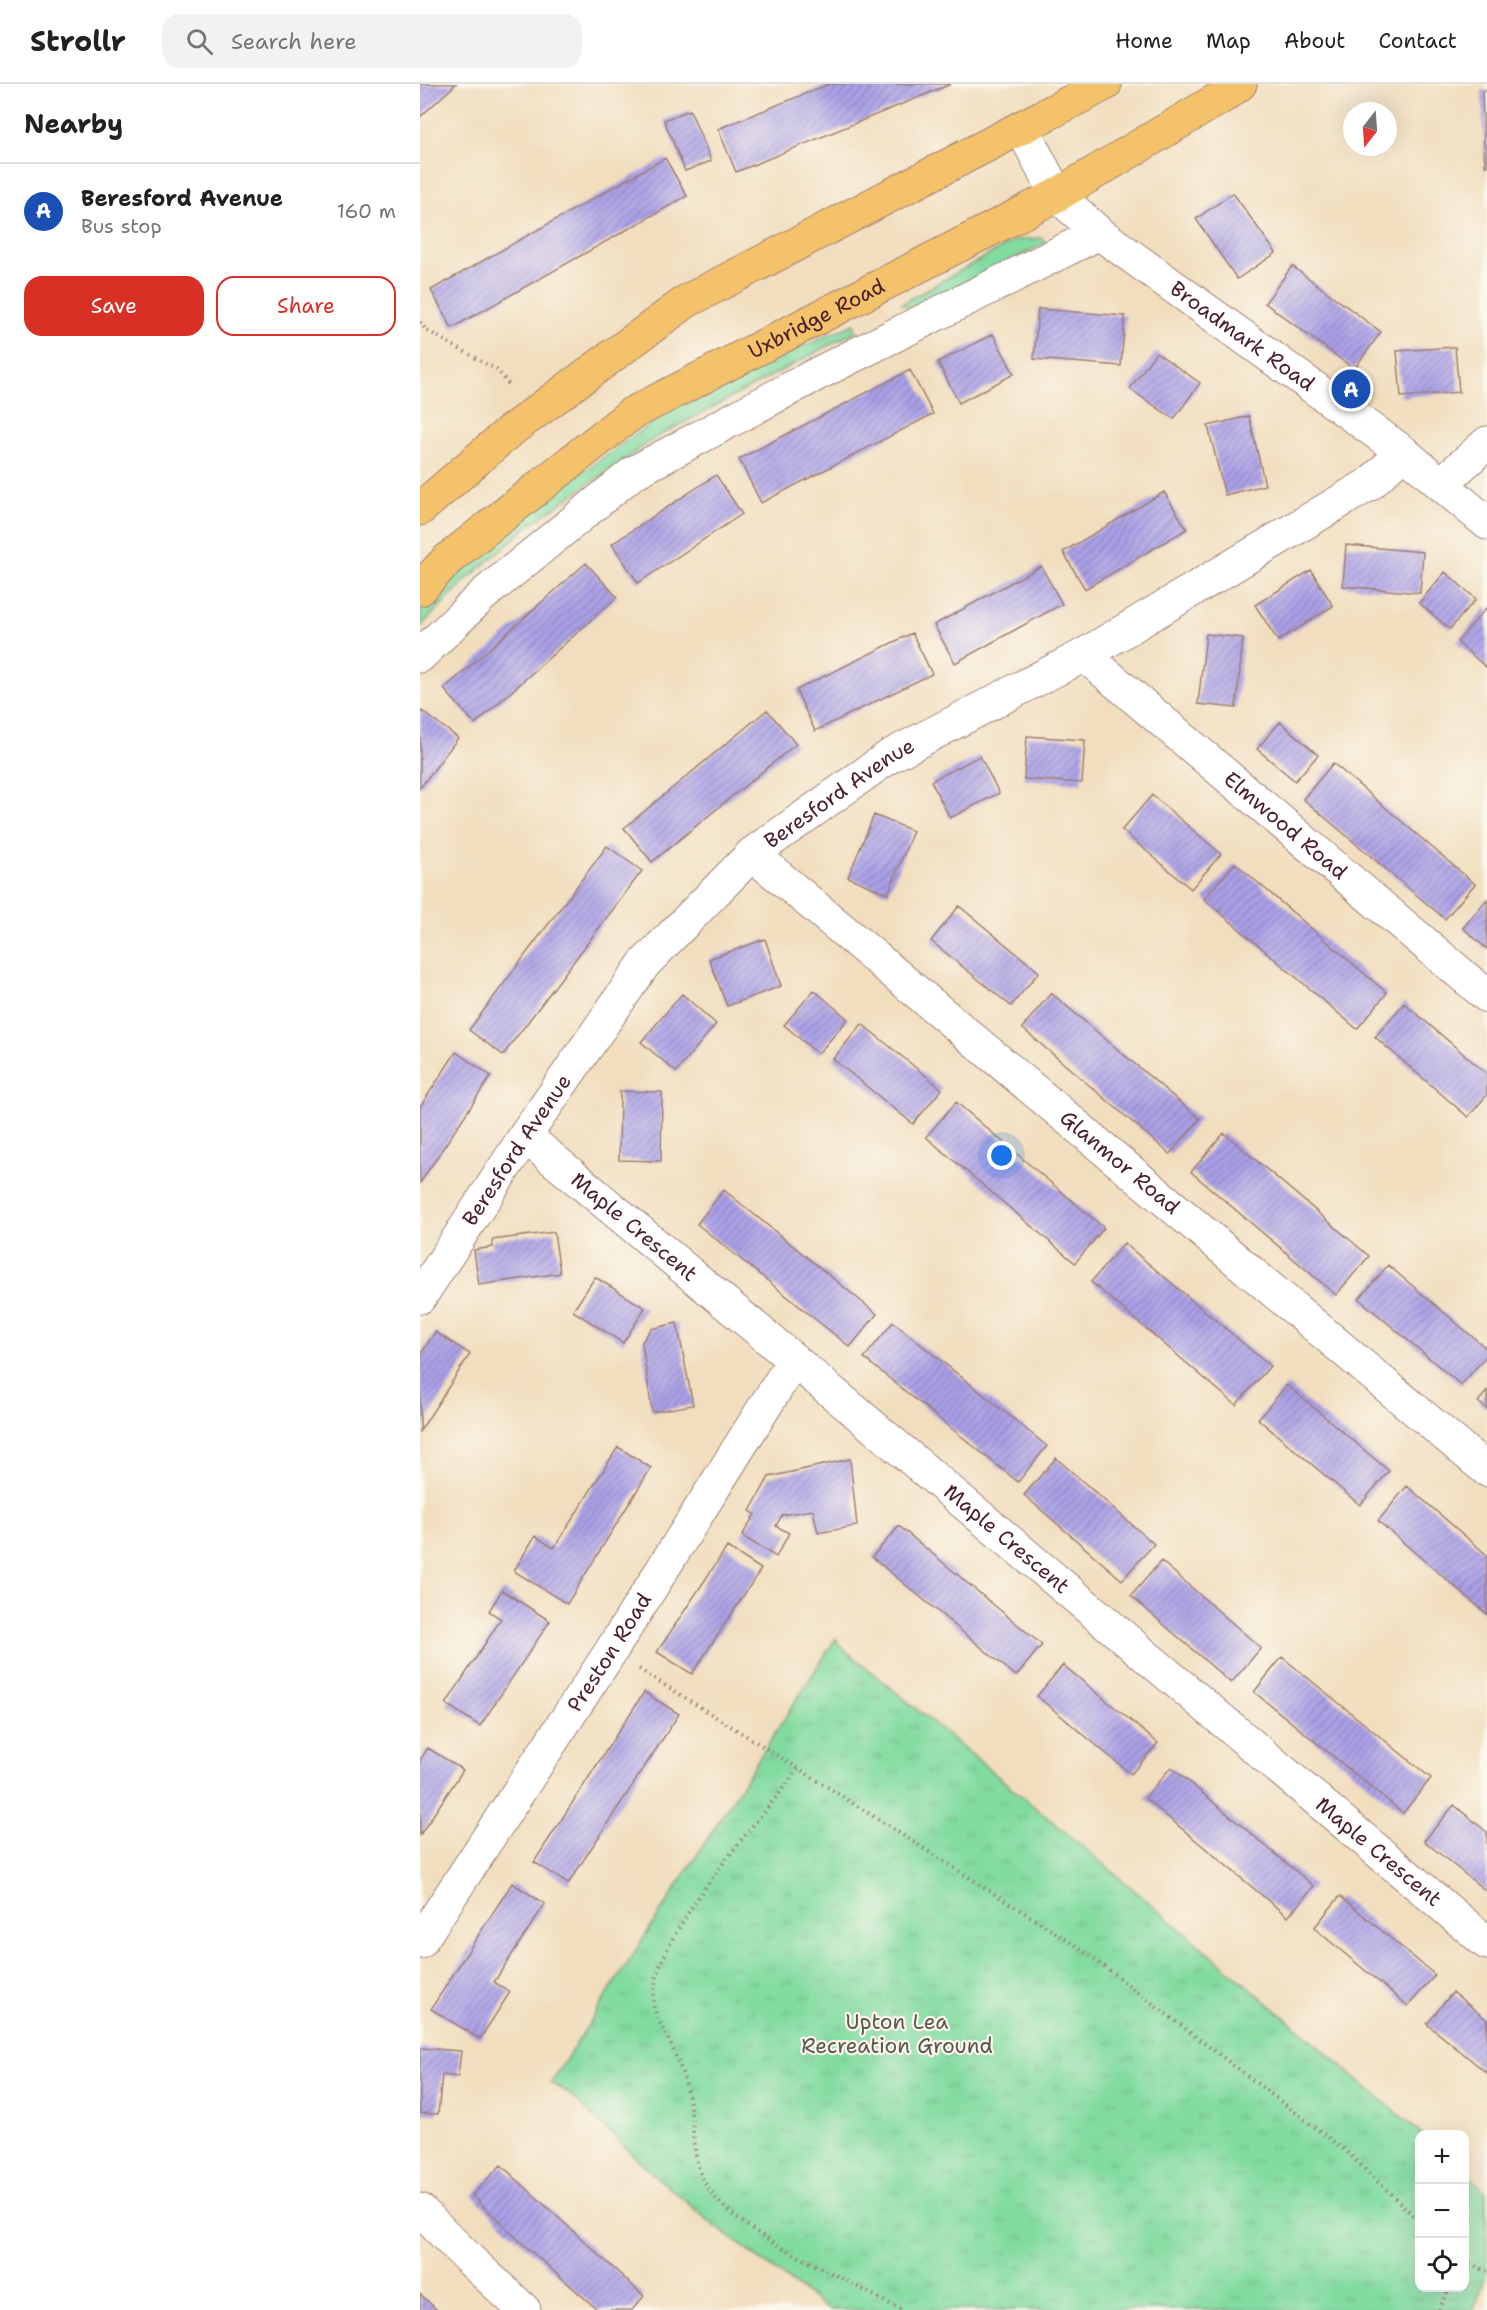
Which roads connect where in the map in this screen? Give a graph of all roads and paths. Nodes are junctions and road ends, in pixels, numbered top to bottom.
1 (1105, 84) edge
2 (1240, 84) edge
3 (1022, 129) junction
4 (1057, 195) junction
5 (1099, 233) junction
6 (420, 322) edge
7 (532, 415) junction
8 (1487, 443) edge
9 (1403, 452) junction
10 (1441, 484) junction
11 (420, 509) edge
12 (1487, 523) edge
13 (420, 589) edge
14 (1084, 655) junction
15 (420, 656) edge
16 (752, 854) junction
17 (1487, 996) edge
18 (525, 1136) junction
19 (420, 1297) edge
20 (794, 1360) junction
21 (1487, 1470) edge
22 (635, 1667) dead end
23 (798, 1768) junction
24 (420, 1942) edge
25 (1487, 1943) edge
26 (420, 2210) edge
27 (1415, 2218) edge
28 (1469, 2264) edge
29 (1487, 2271) edge
30 (1447, 2292) edge
31 (524, 2310) edge
32 (901, 2310) edge
33 (1439, 2310) edge

1 - 3 main road
2 - 4 main road, Uxbridge Road
3 - 4 street, Broadmark Road
3 - 7 main road
4 - 5 street, Broadmark Road
4 - 13 main road, Uxbridge Road
5 - 9 street, Broadmark Road
5 - 15 street
6 - 7 path
7 - 11 main road
8 - 10 street
9 - 10 street, Broadmark Road
9 - 14 street, Beresford Avenue
10 - 12 street, Broadmark Road
14 - 16 street, Beresford Avenue
14 - 17 street, Elmwood Road
16 - 18 street, Beresford Avenue
16 - 21 street, Glanmor Road
18 - 19 street, Beresford Avenue
18 - 20 street, Maple Crescent
20 - 24 street, Preston Road
20 - 25 street, Maple Crescent
22 - 23 path
23 - 27 path
23 - 32 path
26 - 31 street
28 - 29 path
30 - 33 path

